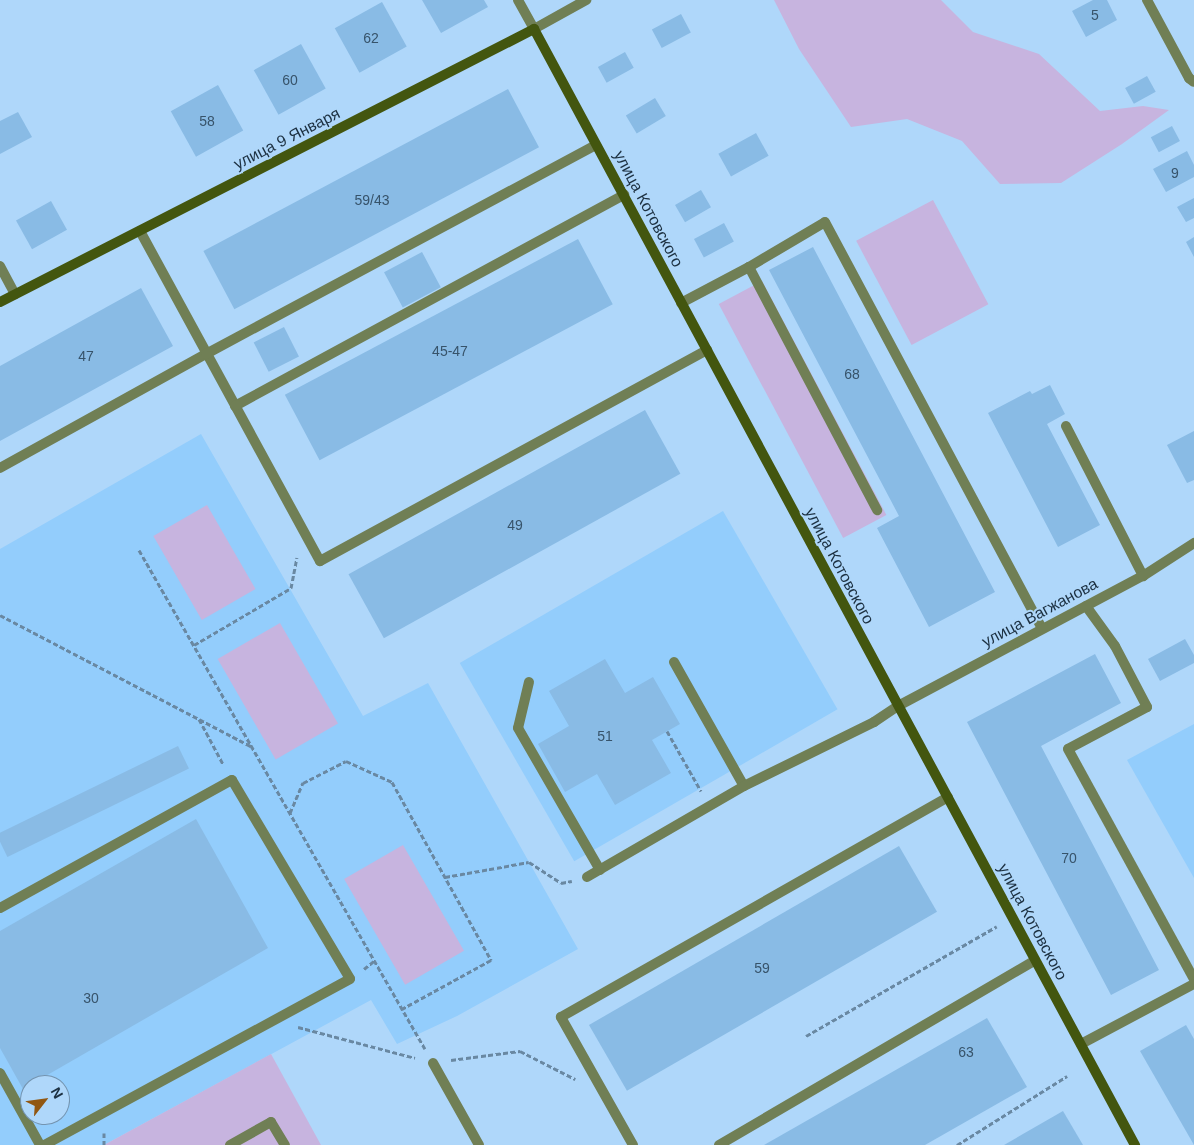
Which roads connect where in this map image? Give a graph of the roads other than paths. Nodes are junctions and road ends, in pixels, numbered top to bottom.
1 (518, 0) edge
2 (586, 0) edge
3 (1147, 0) edge
4 (534, 29) junction
5 (1192, 78) edge
6 (596, 145) junction
7 (624, 195) junction
8 (140, 231) junction
9 (0, 266) edge
10 (749, 267) junction
11 (15, 294) junction
12 (0, 302) edge
13 (682, 303) junction
14 (707, 350) junction
15 (206, 354) junction
16 (235, 406) junction
17 (1066, 426) dead end
18 (0, 468) edge
19 (877, 510) dead end
20 (1194, 543) edge
21 (1142, 576) junction
22 (1086, 606) junction
23 (1042, 628) junction
24 (674, 662) dead end
25 (529, 682) dead end
26 (898, 706) junction
27 (744, 786) junction
28 (948, 797) junction
29 (600, 870) junction
30 (587, 877) road end
31 (0, 908) edge
32 (1035, 960) junction
33 (1194, 979) edge
34 (1194, 984) edge
35 (1081, 1044) junction
36 (433, 1063) road end
37 (0, 1073) edge
38 (40, 1145) edge
39 (44, 1145) edge
40 (230, 1145) edge
41 (285, 1145) edge
42 (479, 1145) edge
43 (632, 1145) edge
44 (719, 1145) edge
45 (1135, 1145) edge

1 - 4 street, улица Котовского
2 - 4 street, улица 9 Января
3 - 5 street
4 - 6 street, улица Котовского
4 - 8 street, улица 9 Января
6 - 7 street, улица Котовского
6 - 15 street
7 - 13 street, улица Котовского
7 - 16 street
8 - 11 street, улица 9 Января
8 - 15 street
9 - 11 street
10 - 13 street
10 - 19 street
10 - 23 street
11 - 12 street, улица 9 Января
13 - 14 street, улица Котовского
14 - 16 street
14 - 26 street, улица Котовского
15 - 16 street
15 - 18 street
17 - 21 street
20 - 21 street, улица Вагжанова
21 - 22 street, улица Вагжанова
22 - 23 street, улица Вагжанова
22 - 33 street
23 - 26 street, улица Вагжанова
24 - 27 street
25 - 29 street
26 - 27 street, улица Вагжанова
26 - 28 street, улица Котовского
27 - 29 street, улица Вагжанова
28 - 32 street, улица Котовского
28 - 43 street
29 - 30 street, улица Вагжанова
31 - 39 street
32 - 35 street, улица Котовского
32 - 44 street
34 - 35 street
35 - 45 street, улица Котовского
36 - 42 street
37 - 38 street
40 - 41 street

